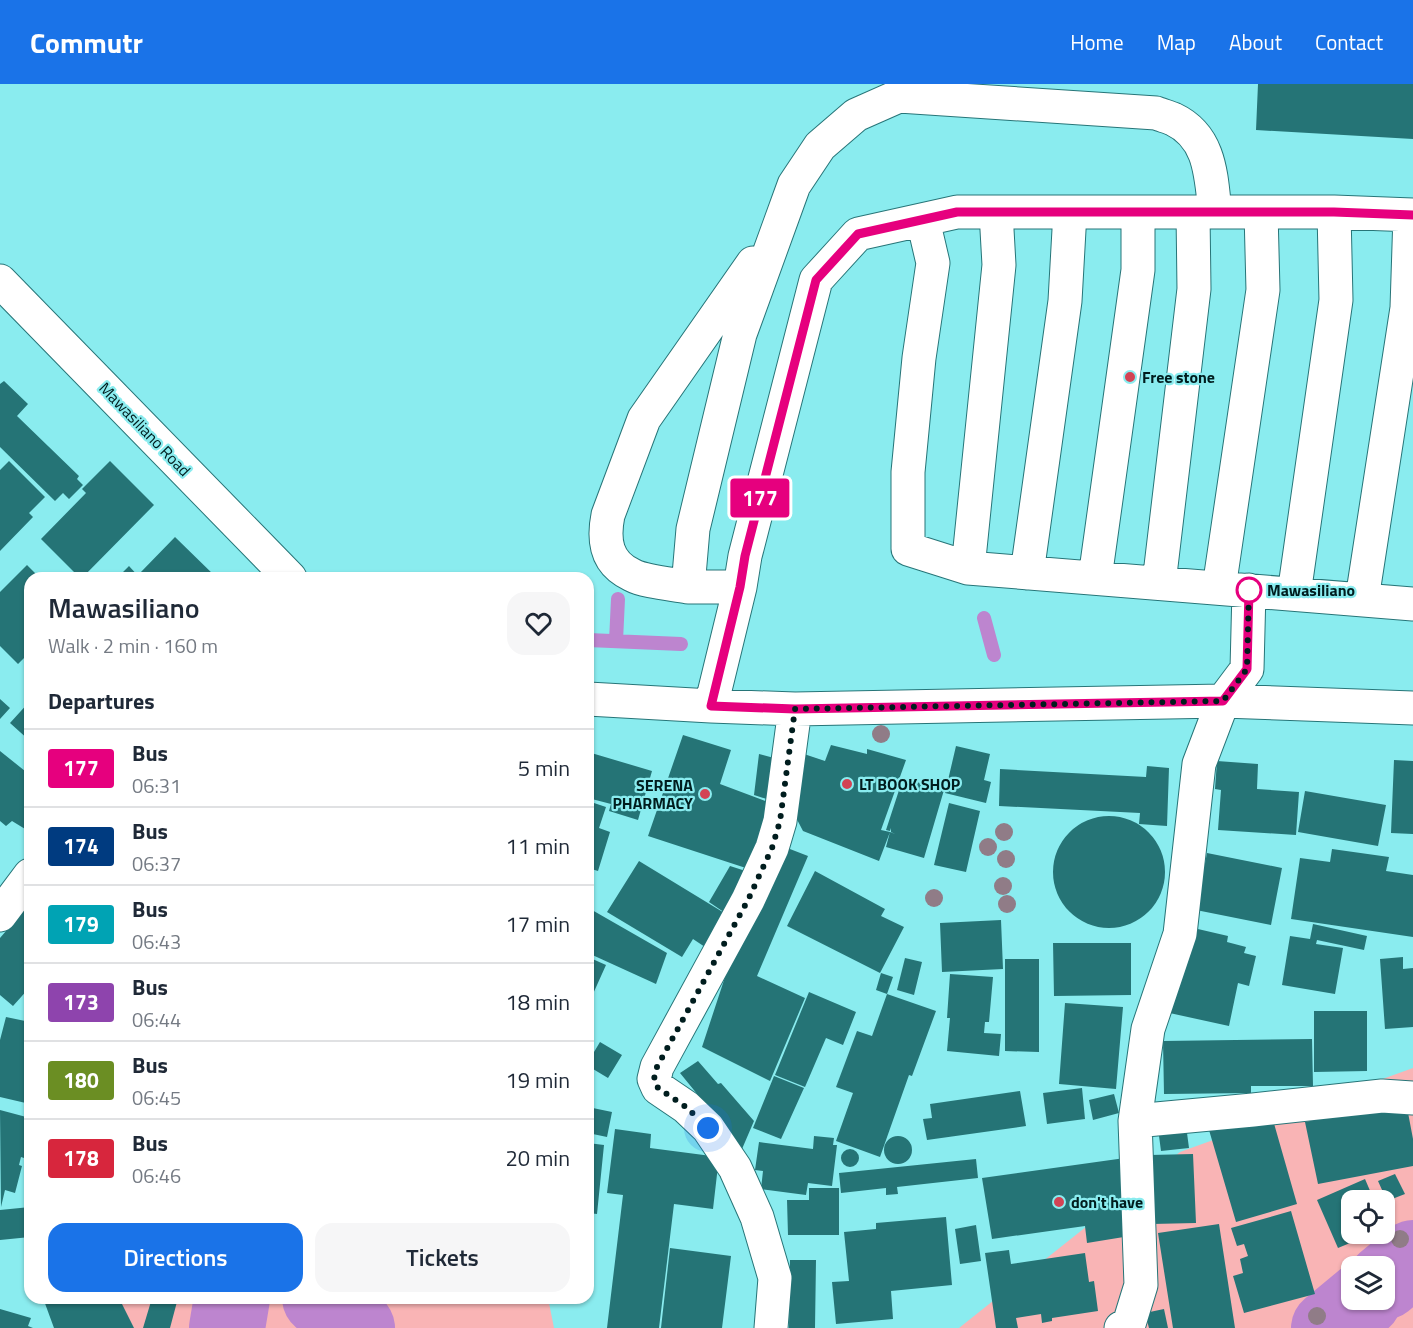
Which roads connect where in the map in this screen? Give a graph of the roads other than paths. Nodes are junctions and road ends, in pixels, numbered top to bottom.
1 (996, 212) junction
2 (1070, 212) junction
3 (1138, 212) junction
4 (1204, 212) junction
5 (1261, 212) junction
6 (1334, 212) junction
7 (1412, 215) edge
8 (923, 220) junction
9 (780, 224) junction
10 (0, 281) edge
11 (969, 568) junction
12 (284, 572) edge
13 (1027, 573) junction
14 (1095, 578) junction
15 (1159, 583) junction
16 (688, 587) junction
17 (740, 587) junction
18 (1234, 589) junction
19 (1294, 594) junction
20 (1362, 600) junction
21 (1413, 604) edge
22 (594, 699) edge
23 (1223, 701) junction
24 (711, 706) junction
25 (1413, 708) edge
26 (795, 709) junction
27 (24, 884) edge
28 (0, 915) edge
29 (1413, 1098) edge
30 (1136, 1121) junction
31 (771, 1328) edge
32 (1121, 1328) edge

1 - 2 street
1 - 8 street
1 - 11 street
2 - 3 street
2 - 13 street
3 - 4 street
3 - 14 street
4 - 5 street
4 - 9 street
4 - 15 street
5 - 6 street
5 - 18 street
6 - 7 street
6 - 19 street
7 - 20 street
8 - 11 street
8 - 17 street
9 - 16 street
9 - 16 street
10 - 12 street, Mawasiliano Road
11 - 13 street
13 - 14 street
14 - 15 street
15 - 18 street
16 - 17 street
17 - 24 street
18 - 19 street
18 - 23 street
19 - 20 street
20 - 21 street
22 - 24 street
23 - 25 street
23 - 26 street
23 - 30 street
24 - 26 street
26 - 31 street
27 - 28 street
29 - 30 street
30 - 32 street

